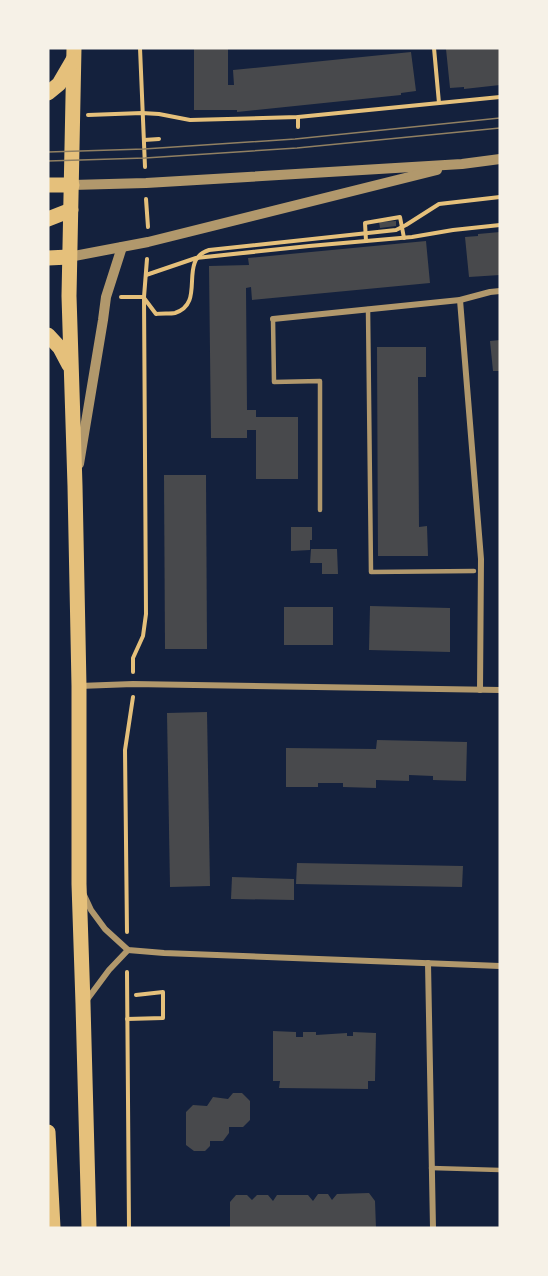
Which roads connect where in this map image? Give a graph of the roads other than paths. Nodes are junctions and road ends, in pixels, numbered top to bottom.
1 (74, 53) edge
2 (48, 93) edge
3 (500, 159) edge
4 (462, 164) junction
5 (72, 184) junction
6 (48, 185) edge
7 (71, 210) junction
8 (48, 219) edge
9 (122, 247) junction
10 (69, 257) junction
11 (48, 258) edge
12 (500, 291) edge
13 (460, 300) junction
14 (368, 309) junction
15 (273, 319) joint
16 (48, 335) edge
17 (71, 368) junction
18 (75, 486) junction
19 (320, 510) dead end
20 (474, 571) dead end
21 (79, 686) junction
22 (480, 690) junction
23 (500, 690) edge
24 (79, 884) junction
25 (128, 950) junction
26 (428, 963) junction
27 (500, 966) edge
28 (83, 1004) junction
29 (48, 1132) edge
30 (432, 1168) junction
31 (500, 1170) edge
32 (52, 1228) edge
33 (89, 1228) edge
34 (433, 1228) edge

1 - 2 main road
1 - 5 main road
3 - 4 street
4 - 5 street
4 - 9 street
5 - 6 main road
5 - 7 main road
7 - 8 main road
7 - 10 main road
9 - 10 street
9 - 18 street
10 - 11 main road
10 - 17 main road
12 - 13 street
13 - 14 street
13 - 22 street
14 - 15 street
14 - 20 lane
15 - 19 lane
16 - 17 main road
17 - 18 main road
18 - 21 main road
21 - 22 street
21 - 24 main road
22 - 23 street
24 - 25 street
24 - 28 main road
25 - 26 street
25 - 28 street
26 - 27 street
26 - 30 street
28 - 33 main road
29 - 32 main road
30 - 31 lane
30 - 34 street

